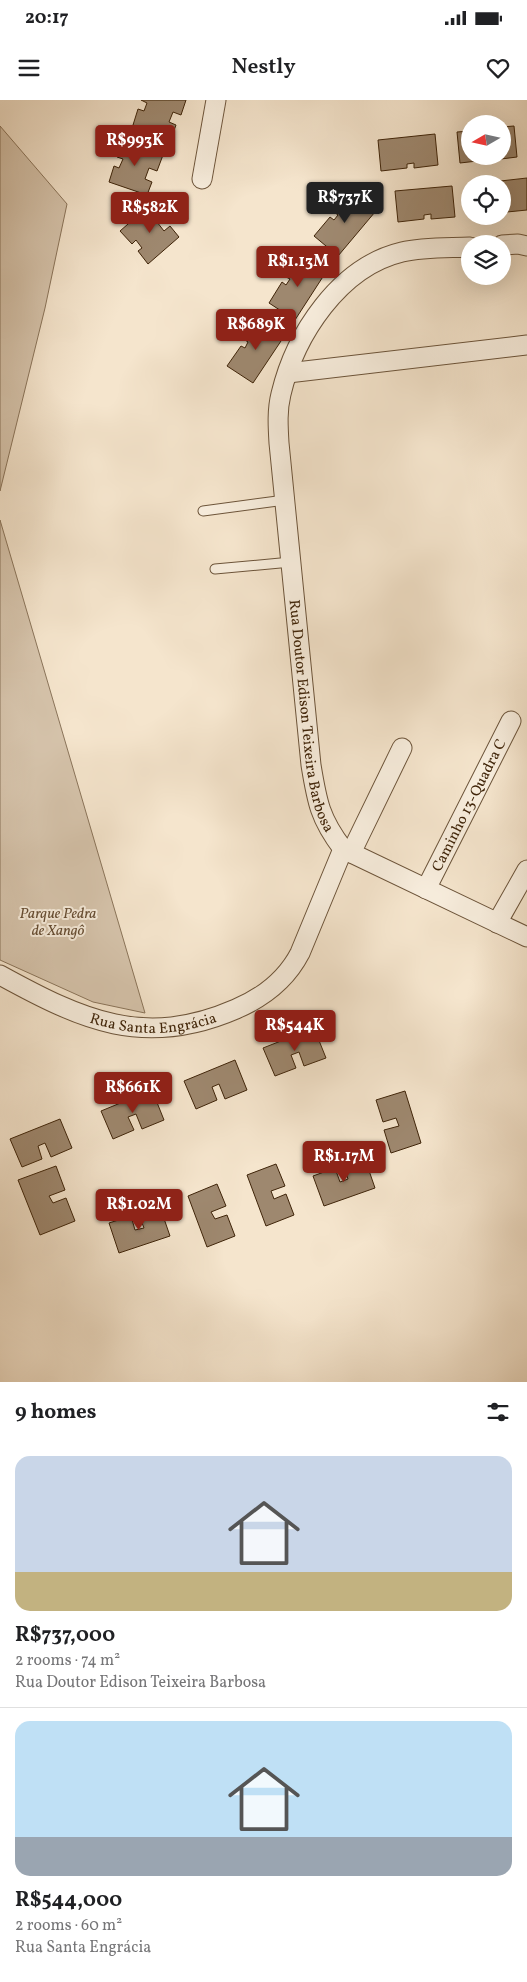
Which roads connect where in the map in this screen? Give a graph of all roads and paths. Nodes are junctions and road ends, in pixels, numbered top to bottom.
1 (216, 100) edge
2 (202, 179) dead end
3 (511, 244) edge
4 (527, 246) edge
5 (461, 247) edge
6 (527, 345) edge
7 (288, 373) junction
8 (285, 500) junction
9 (204, 511) dead end
10 (291, 562) junction
11 (216, 569) dead end
12 (511, 721) dead end
13 (402, 748) dead end
14 (347, 851) junction
15 (527, 870) edge
16 (426, 889) junction
17 (497, 924) junction
18 (527, 937) edge
19 (0, 974) edge

1 - 2 street
3 - 4 street
5 - 7 street, Rua Doutor Edison Teixeira Barbosa
6 - 7 street
7 - 8 street, Rua Doutor Edison Teixeira Barbosa
8 - 9 lane
8 - 10 street, Rua Doutor Edison Teixeira Barbosa
10 - 11 lane
10 - 14 street, Rua Doutor Edison Teixeira Barbosa
12 - 16 street, Caminho 13-Quadra C
13 - 14 street, Rua Santa Engrácia
14 - 16 street
14 - 19 street, Rua Santa Engrácia
15 - 17 street
16 - 17 street
17 - 18 street

